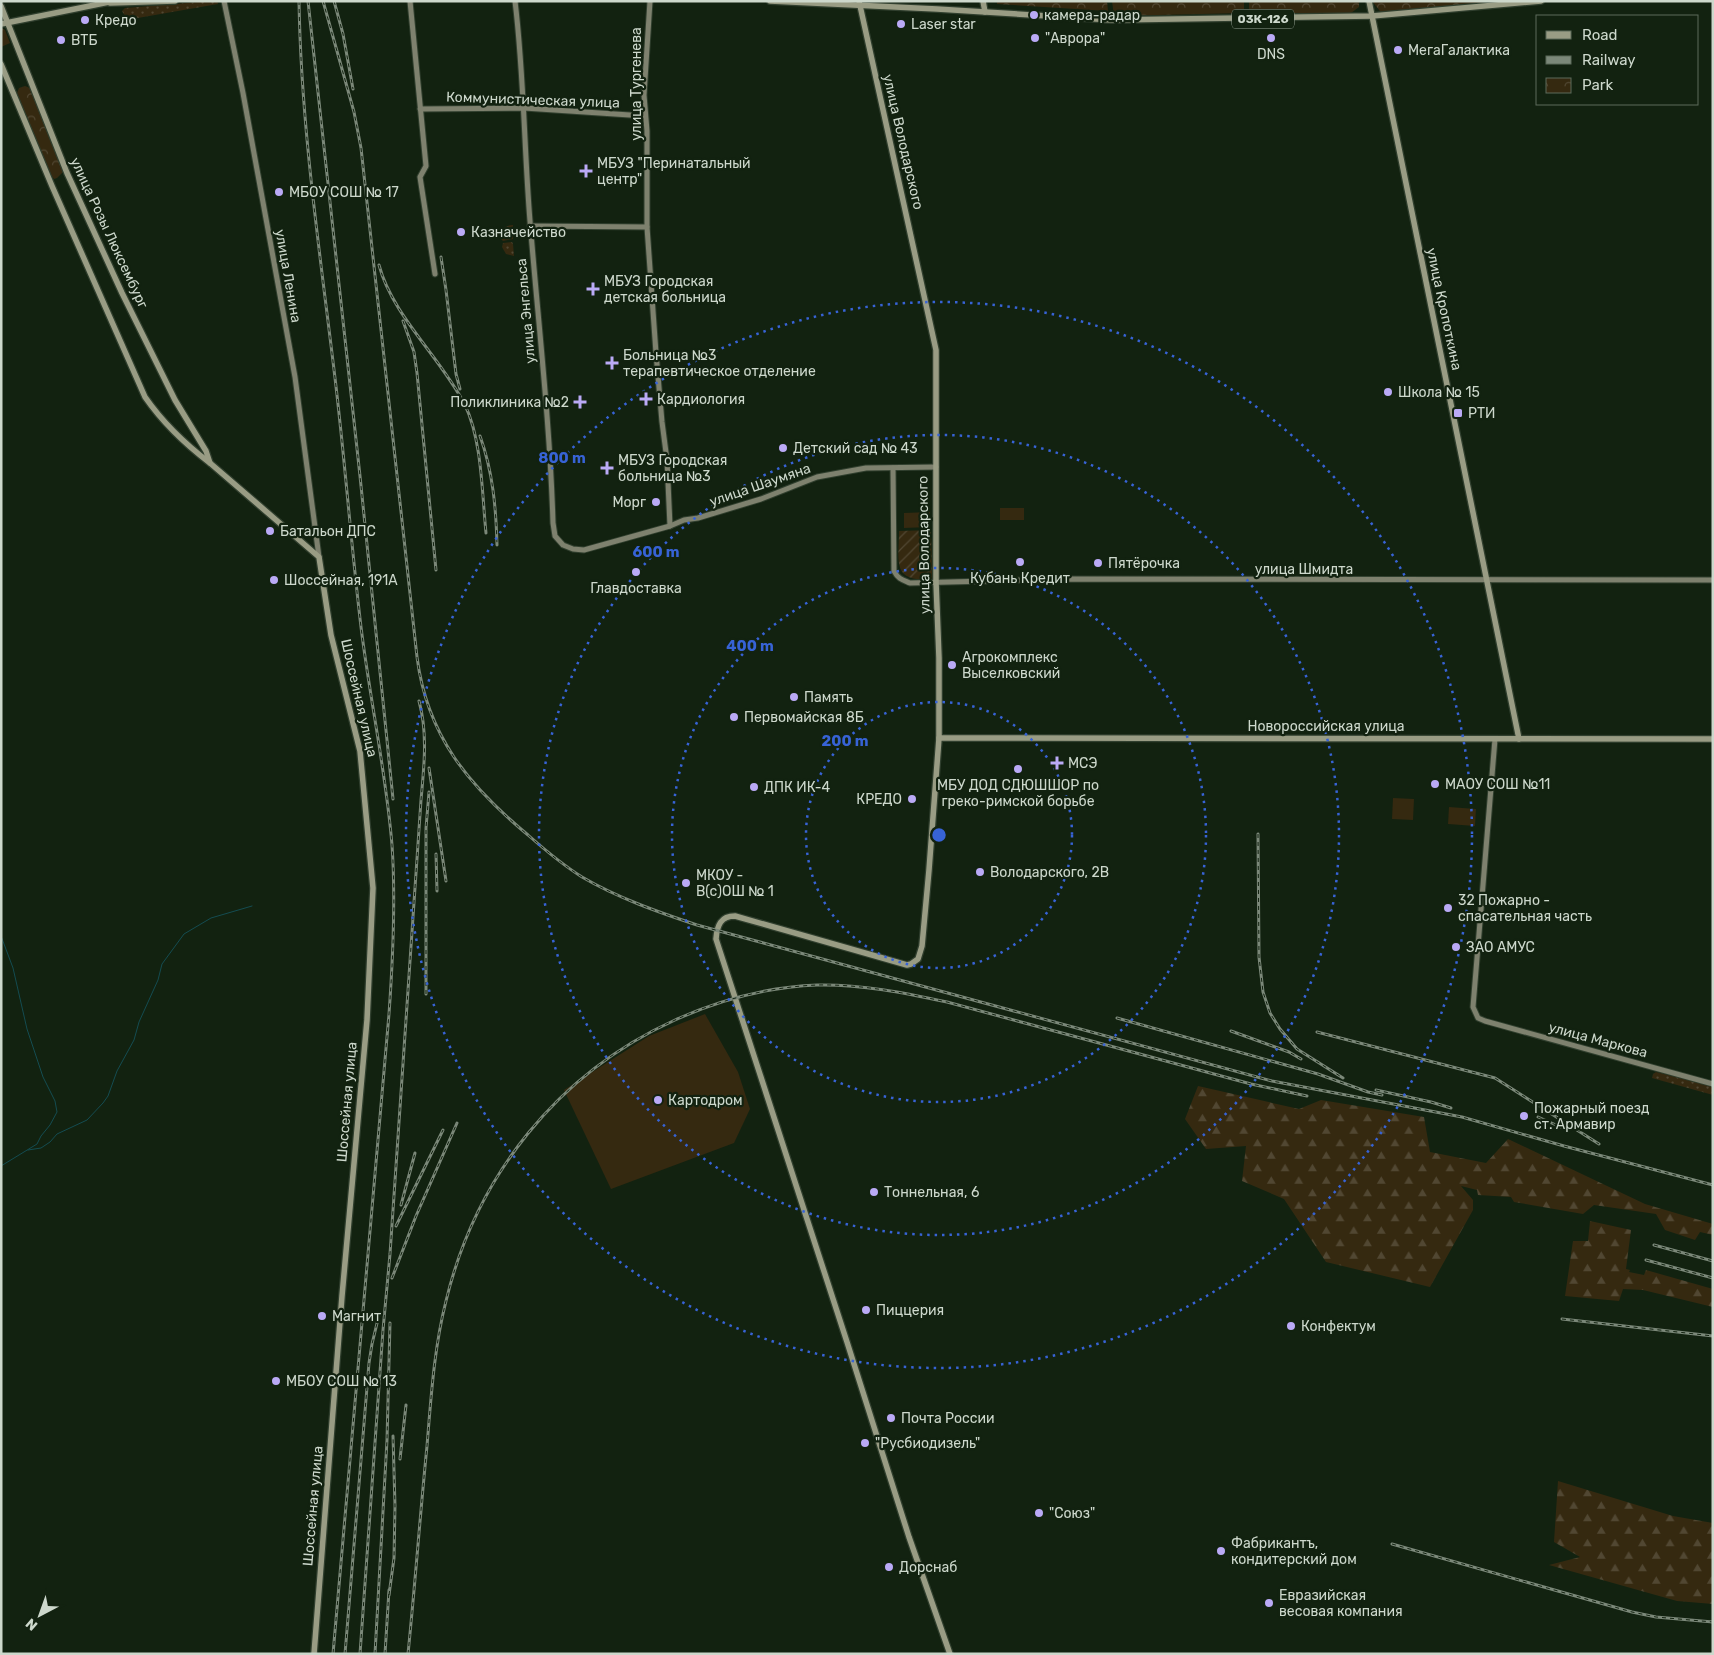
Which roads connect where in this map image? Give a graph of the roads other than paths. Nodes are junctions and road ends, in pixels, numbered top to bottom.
1 (114, 1) edge
2 (175, 1) edge
3 (224, 1) edge
4 (410, 1) edge
5 (517, 1) edge
6 (650, 1) edge
7 (770, 1) edge
8 (983, 1) edge
9 (1369, 1) edge
10 (1541, 1) edge
11 (103, 3) junction
12 (860, 4) edge
13 (1, 6) edge
14 (986, 12) junction
15 (1372, 16) junction
16 (4, 23) edge
17 (1, 64) edge
18 (524, 108) junction
19 (420, 109) junction
20 (645, 116) junction
21 (530, 226) junction
22 (647, 227) junction
23 (435, 274) dead end
24 (210, 463) junction
25 (936, 467) junction
26 (893, 468) junction
27 (670, 526) junction
28 (566, 548) joint
29 (319, 556) junction
30 (896, 576) joint
31 (1486, 580) junction
32 (1713, 580) edge
33 (936, 582) junction
34 (938, 738) junction
35 (1495, 739) junction
36 (1519, 739) junction
37 (1713, 739) edge
38 (1713, 1084) edge
39 (314, 1654) edge
40 (950, 1654) edge

1 - 11 main road
2 - 11 main road
3 - 29 street, улица Ленина
4 - 19 street
5 - 18 street, улица Энгельса
6 - 20 street, улица Тургенева
7 - 12 main road
8 - 14 main road
9 - 15 main road, улица Кропоткина
10 - 15 main road, 03К-126
11 - 16 main road
12 - 14 main road
12 - 25 main road, улица Володарского
13 - 16 main road, улица Розы Люксембург
14 - 15 main road, 03К-126
15 - 31 main road, улица Кропоткина
16 - 24 main road, улица Розы Люксембург
17 - 24 main road, улица Розы Люксембург
18 - 19 street, Коммунистическая улица
18 - 20 street, Коммунистическая улица
18 - 21 street, улица Энгельса
19 - 23 street
20 - 22 street, улица Тургенева
21 - 22 street
21 - 28 street, улица Энгельса
22 - 27 street, улица Тургенева
24 - 29 main road, улица Розы Люксембург
25 - 26 street, улица Шаумяна
25 - 33 main road, улица Володарского
26 - 27 street, улица Шаумяна
26 - 30 street, улица Володарского
27 - 28 street, улица Шаумяна
29 - 39 main road, Шоссейная улица
30 - 33 street, улица Шмидта
31 - 32 street, улица Шмидта
31 - 33 street, улица Шмидта
31 - 36 main road, улица Кропоткина
33 - 34 main road, улица Володарского
34 - 35 main road, Новороссийская улица
34 - 40 main road, улица Володарского
35 - 36 main road, Новороссийская улица
35 - 38 street, улица Маркова
36 - 37 main road, Новороссийская улица

